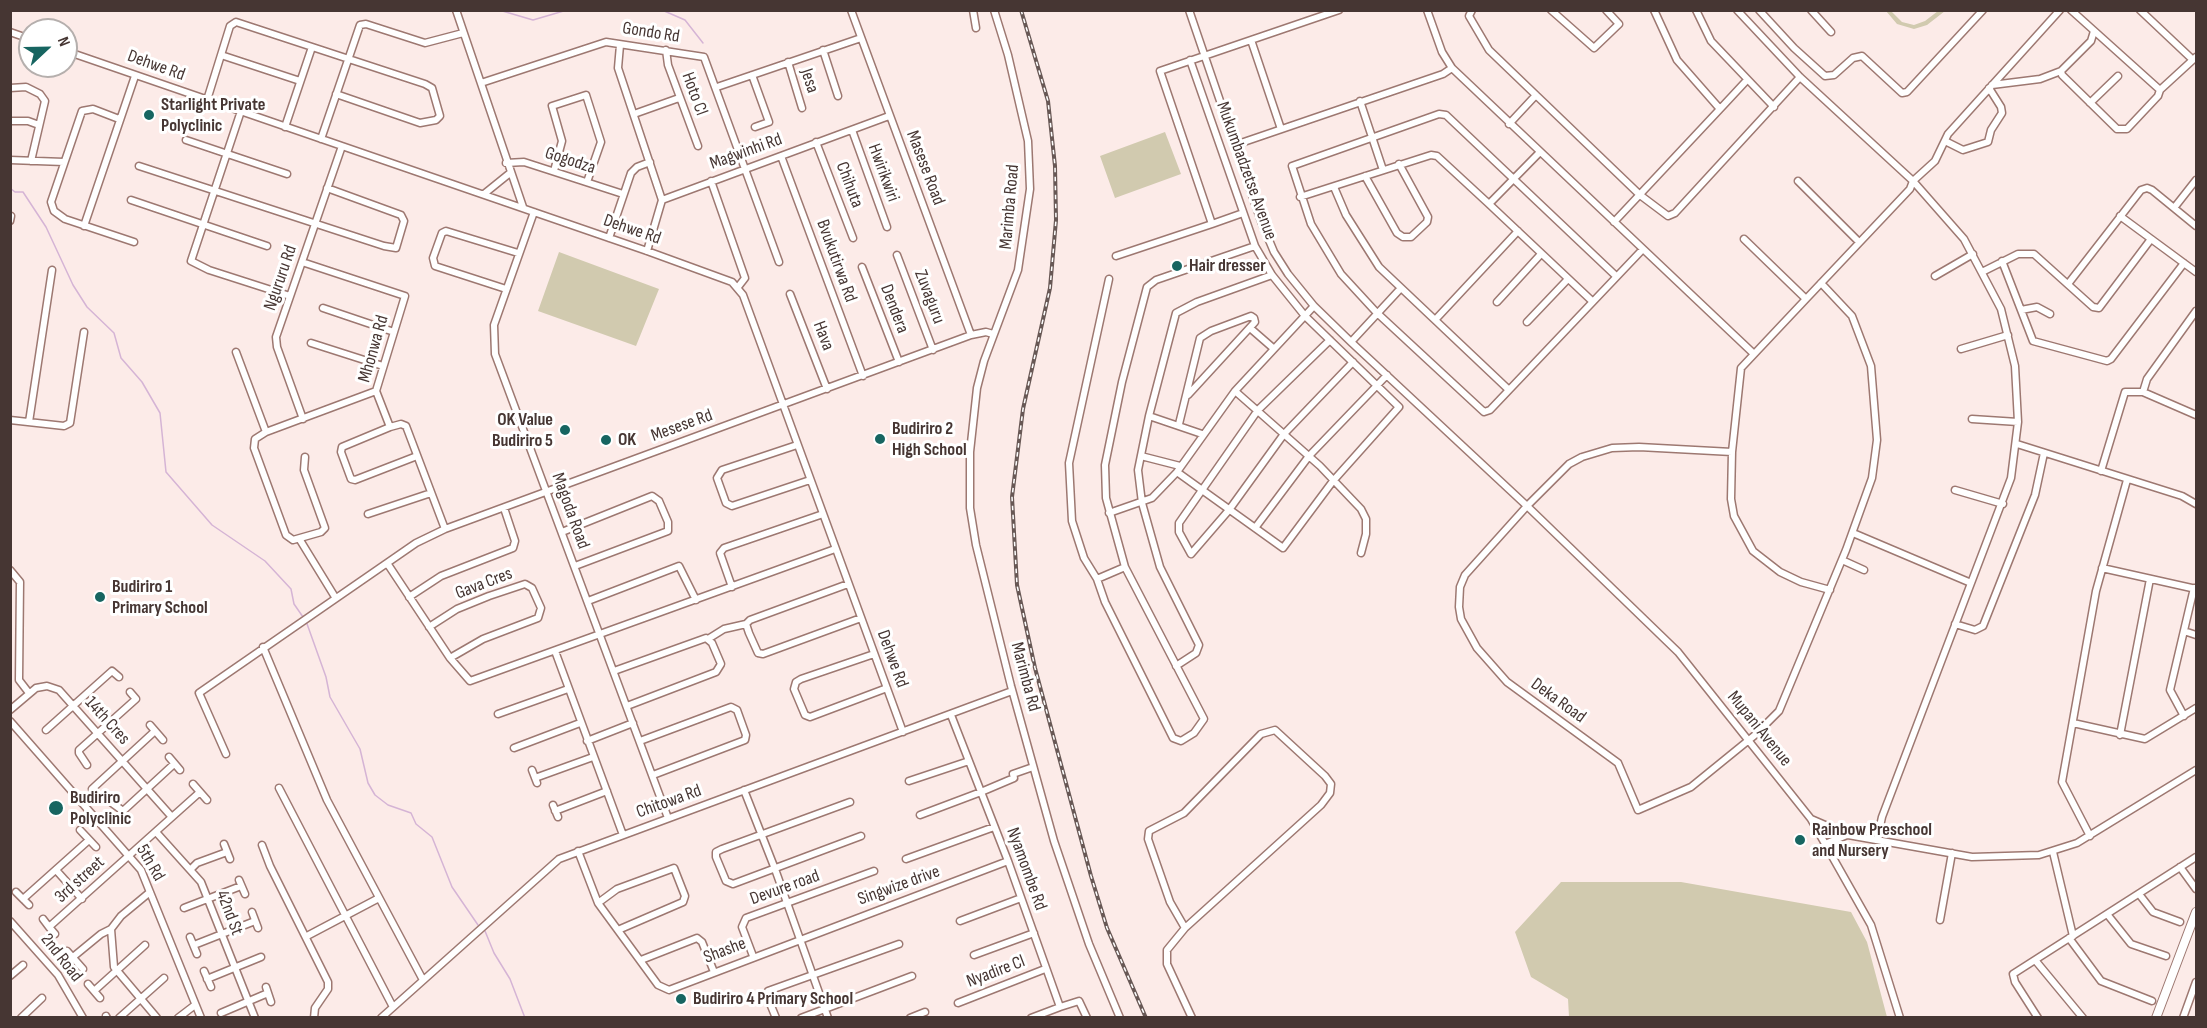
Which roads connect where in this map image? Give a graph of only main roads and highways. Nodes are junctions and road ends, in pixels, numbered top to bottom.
1 (2196, 912) edge
2 (2156, 1017) edge

1 - 2 main road

